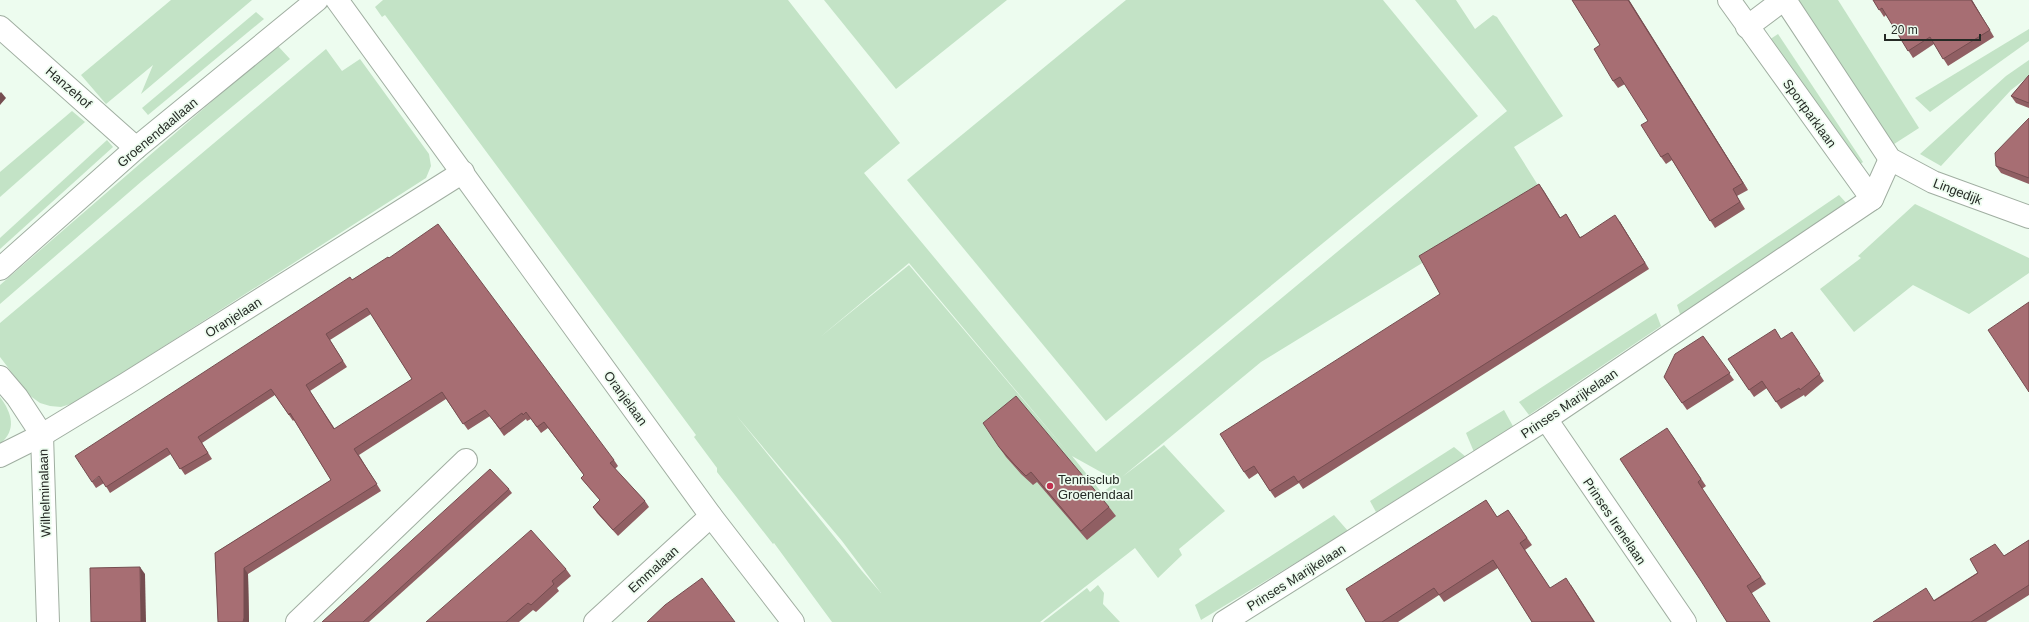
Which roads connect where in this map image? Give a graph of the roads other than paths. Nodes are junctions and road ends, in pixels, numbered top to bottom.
1 (318, 0) edge
2 (337, 0) edge
3 (1729, 0) edge
4 (1784, 0) edge
5 (0, 27) edge
6 (1747, 27) junction
7 (136, 148) junction
8 (1890, 159) junction
9 (463, 172) junction
10 (1872, 199) junction
11 (2029, 217) edge
12 (0, 269) edge
13 (0, 377) edge
14 (1546, 419) junction
15 (42, 435) junction
16 (0, 456) edge
17 (466, 460) dead end
18 (711, 516) junction
19 (48, 622) edge
20 (297, 622) edge
21 (595, 622) edge
22 (793, 622) edge
23 (1224, 622) edge
24 (1685, 622) edge

1 - 7 street, Groenendaallaan
2 - 9 street, Oranjelaan
3 - 6 street, Sportparklaan
4 - 6 street
4 - 8 street
5 - 7 street, Hanzehof
6 - 10 street, Sportparklaan
7 - 12 street, Groenendaallaan
8 - 10 street
8 - 11 street, Lingedijk
9 - 15 street, Oranjelaan
9 - 18 street, Oranjelaan
10 - 14 street, Prinses Marijkelaan
13 - 15 street, Wilhelminalaan
14 - 23 street, Prinses Marijkelaan
14 - 24 street, Prinses Irenelaan
15 - 16 street, Oranjelaan
15 - 19 street, Wilhelminalaan
17 - 20 street
18 - 21 street, Emmalaan
18 - 22 street, Oranjelaan

